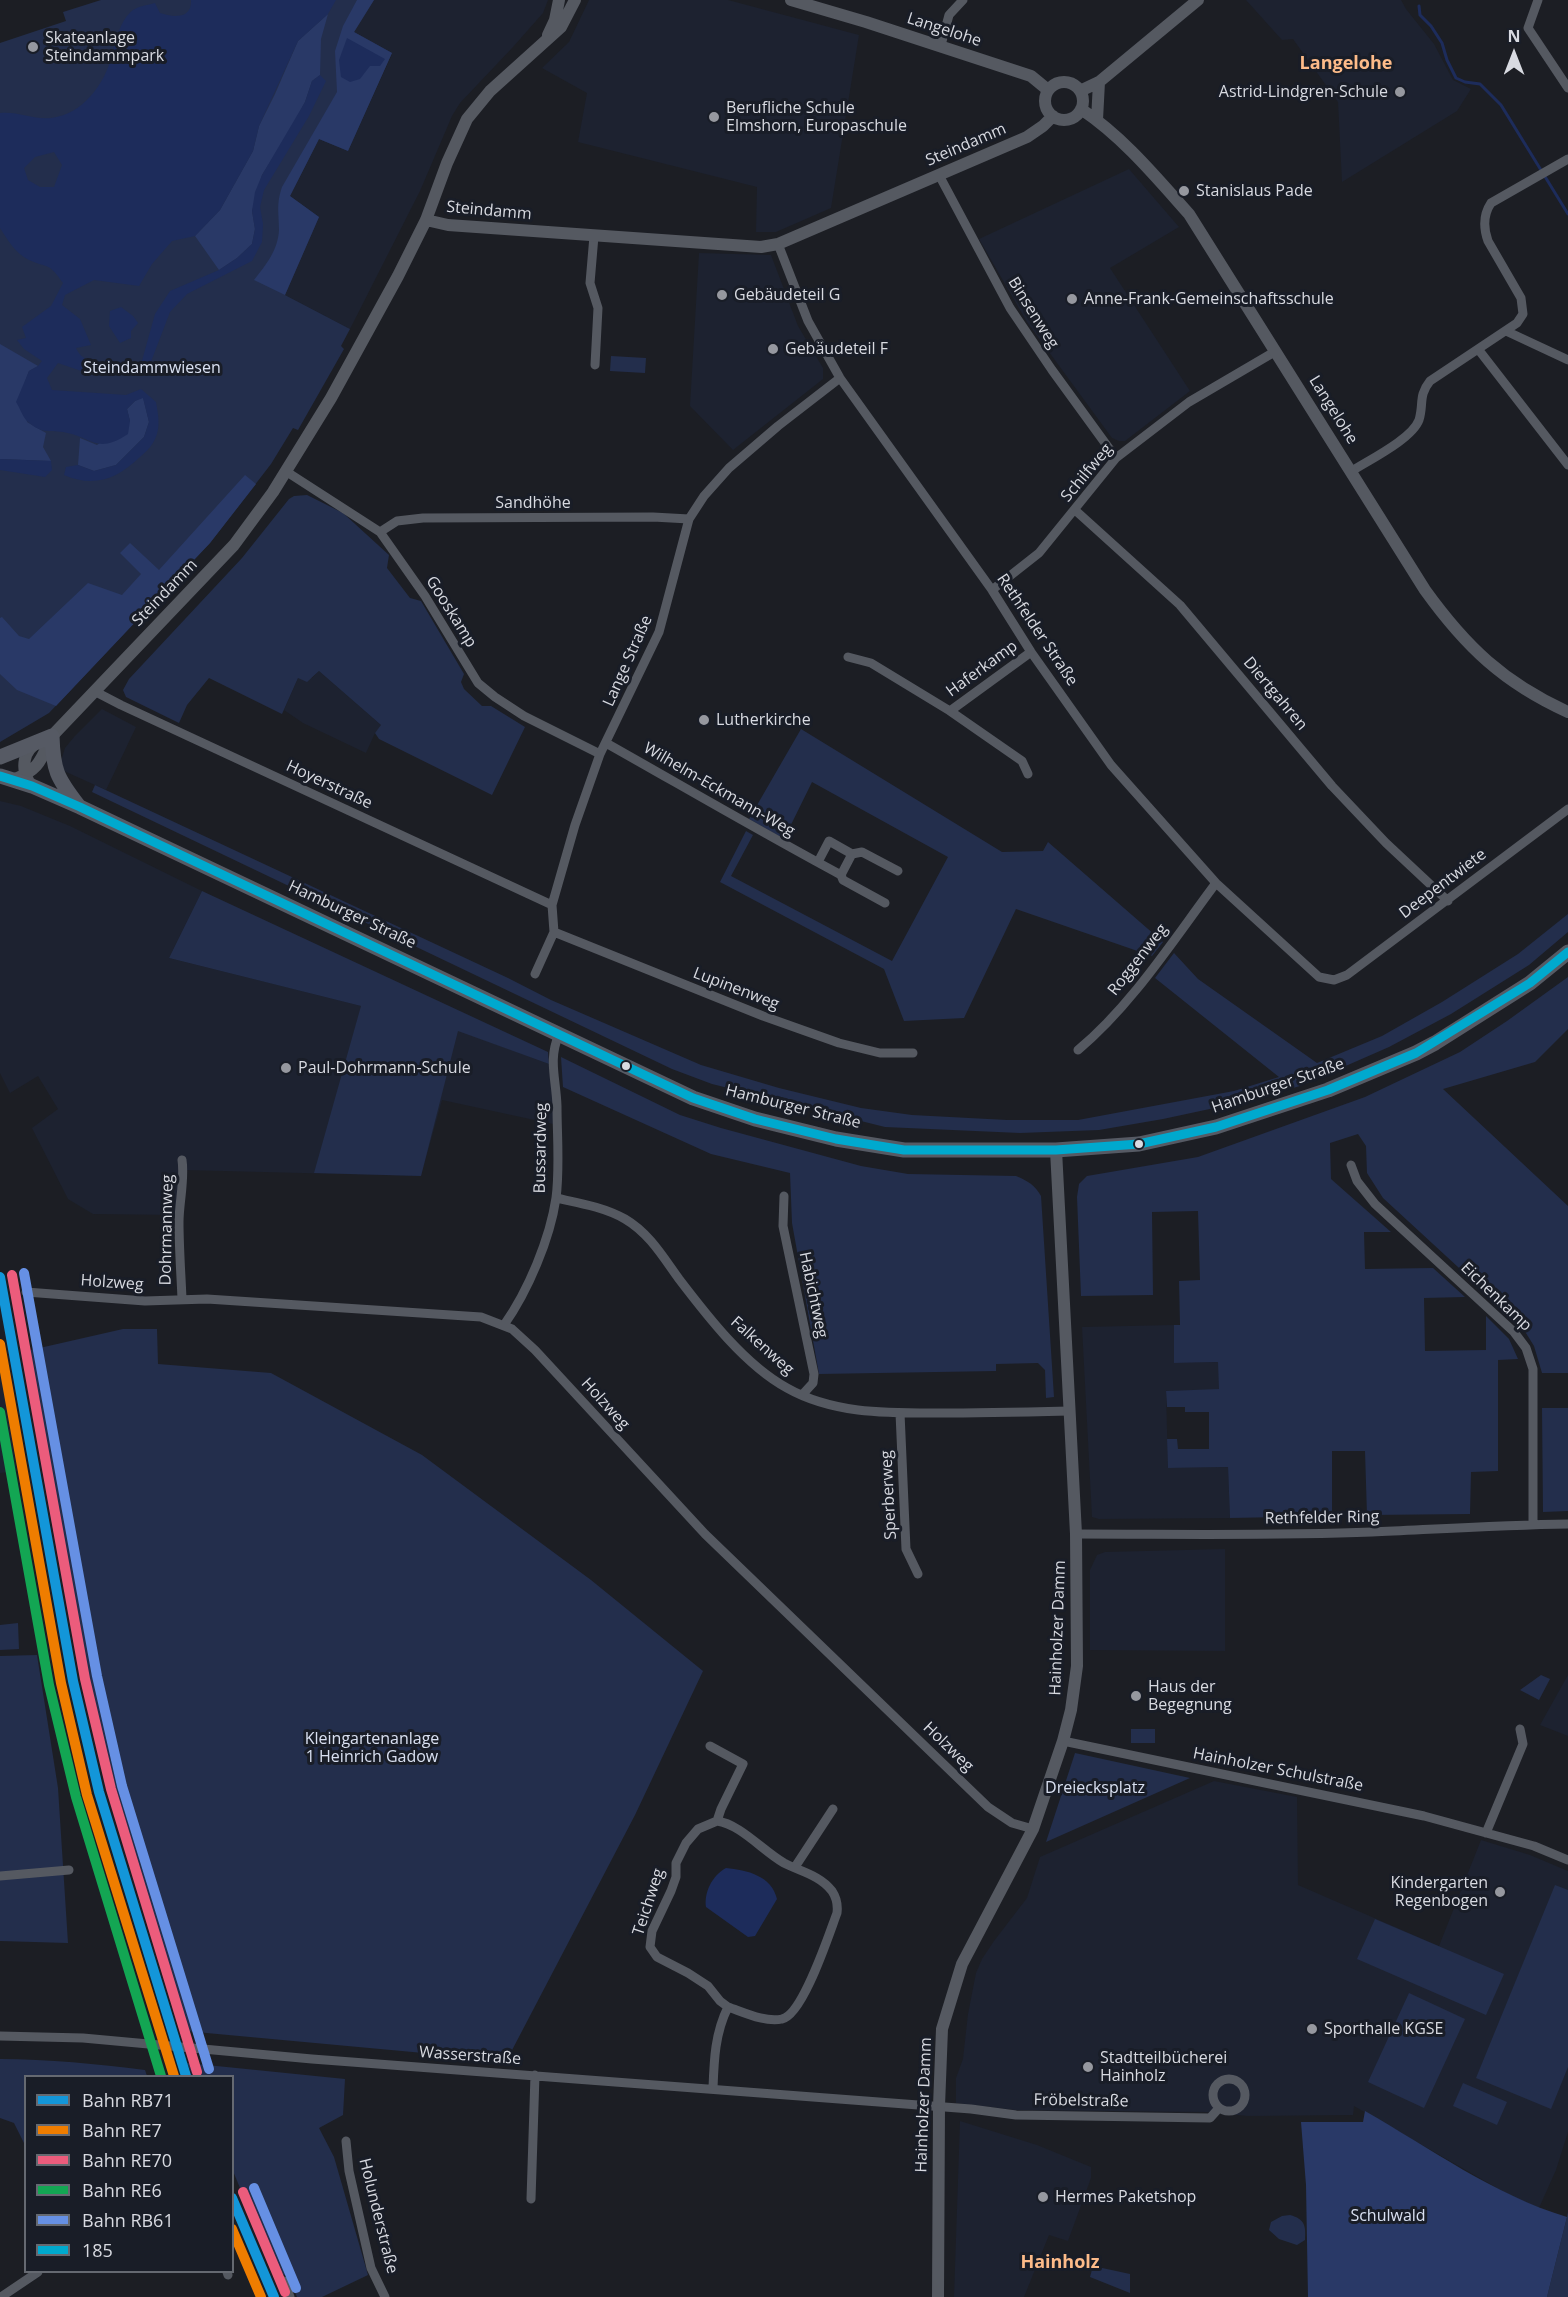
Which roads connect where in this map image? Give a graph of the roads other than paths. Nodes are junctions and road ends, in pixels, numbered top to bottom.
1 (559, 0) edge
2 (791, 0) edge
3 (963, 0) edge
4 (1198, 0) edge
5 (1538, 0) edge
6 (574, 2) edge
7 (546, 42) junction
8 (941, 45) junction
9 (1099, 82) junction
10 (1568, 88) edge
11 (1048, 90) junction
12 (1080, 91) junction
13 (1081, 109) junction
14 (1053, 116) junction
15 (1097, 120) junction
16 (1568, 159) edge
17 (939, 175) junction
18 (426, 220) junction
19 (594, 236) junction
20 (778, 244) junction
21 (1506, 332) junction
22 (1478, 350) junction
23 (1276, 351) junction
24 (1568, 360) edge
25 (595, 365) dead end
26 (840, 378) junction
27 (1116, 458) junction
28 (1568, 465) edge
29 (1352, 471) junction
30 (287, 472) junction
31 (1076, 510) junction
32 (689, 519) junction
33 (380, 532) junction
34 (992, 590) junction
35 (1031, 652) junction
36 (848, 657) dead end
37 (94, 691) junction
38 (950, 711) junction
39 (1568, 712) edge
40 (52, 736) junction
41 (606, 743) junction
42 (600, 754) junction
43 (0, 757) edge
44 (1028, 774) dead end
45 (18, 779) edge
46 (80, 807) junction
47 (1568, 809) edge
48 (852, 854) junction
49 (818, 862) junction
50 (898, 871) dead end
51 (841, 875) junction
52 (1216, 883) junction
53 (1448, 901) junction
54 (885, 903) dead end
55 (552, 905) junction
56 (554, 932) junction
57 (1568, 952) edge
58 (535, 974) dead end
59 (1335, 980) joint
60 (559, 1034) junction
61 (1078, 1050) dead end
62 (914, 1053) dead end
63 (1056, 1150) junction
64 (182, 1160) dead end
65 (1351, 1165) dead end
66 (783, 1196) dead end
67 (556, 1198) junction
68 (26, 1292) dead end
69 (182, 1299) junction
70 (504, 1325) junction
71 (802, 1395) junction
72 (1070, 1411) junction
73 (900, 1413) junction
74 (1533, 1524) junction
75 (1568, 1524) edge
76 (1076, 1534) junction
77 (918, 1574) dead end
78 (1520, 1729) dead end
79 (1063, 1741) junction
80 (710, 1746) dead end
81 (833, 1809) dead end
82 (717, 1821) junction
83 (1033, 1829) junction
84 (1486, 1833) junction
85 (1568, 1860) edge
86 (795, 1867) junction
87 (69, 1870) dead end
88 (0, 1876) edge
89 (728, 2007) junction
90 (0, 2036) edge
91 (535, 2075) junction
92 (713, 2088) junction
93 (939, 2106) junction
94 (1219, 2108) dead end
95 (346, 2142) dead end
96 (531, 2199) dead end
97 (35, 2273) edge
98 (284, 2281) dead end
99 (1, 2297) edge
100 (290, 2297) edge
101 (385, 2297) edge
102 (938, 2297) edge

1 - 7 street
2 - 8 street, Langelohe
3 - 8 street
4 - 9 street
5 - 10 street
6 - 7 street
7 - 18 street
8 - 11 street, Langelohe
9 - 12 street
9 - 15 street
11 - 12 street
11 - 14 street
12 - 13 street
13 - 14 street
13 - 15 street, Langelohe
14 - 17 street, Steindamm
15 - 23 street, Langelohe
16 - 21 street
17 - 20 street, Steindamm
17 - 27 street, Binsenweg
18 - 19 street, Steindamm
18 - 30 street, Steindamm
19 - 20 street, Steindamm
19 - 25 street
20 - 26 street, Rethfelder Straße
21 - 22 street
21 - 24 street
22 - 28 street
22 - 29 street
23 - 27 street, Schilfweg
23 - 29 street, Langelohe
26 - 32 street, Lange Straße
26 - 34 street, Rethfelder Straße
27 - 31 street, Schilfweg
29 - 39 street, Langelohe
30 - 33 street, Gooskamp
30 - 37 street, Steindamm
31 - 34 street, Schilfweg
31 - 53 street, Diertgahren
32 - 33 street, Sandhöhe
32 - 41 street, Lange Straße
33 - 42 street, Gooskamp
34 - 35 street, Rethfelder Straße
35 - 38 street, Haferkamp
35 - 52 street, Rethfelder Straße
36 - 38 street, Haferkamp
37 - 40 street, Steindamm
37 - 55 street, Hoyerstraße
38 - 44 street, Haferkamp
40 - 43 main road
40 - 45 street, Steindamm
40 - 46 main road
41 - 42 street, Lange Straße
41 - 49 street, Wilhelm-Eckmann-Weg
42 - 55 street, Lange Straße
45 - 46 main road, Hamburger Straße
46 - 60 main road, Hamburger Straße
47 - 53 street, Deepentwiete
48 - 49 street
48 - 50 street
48 - 51 street
49 - 51 street, Wilhelm-Eckmann-Weg
51 - 54 street, Wilhelm-Eckmann-Weg
52 - 59 street, Rethfelder Straße
52 - 61 street, Roggenweg
53 - 59 street, Deepentwiete
55 - 56 street, Lange Straße
56 - 58 street, Lange Straße
56 - 62 street, Lupinenweg
57 - 63 main road, Hamburger Straße
60 - 63 main road, Hamburger Straße
60 - 67 street, Bussardweg
63 - 72 street, Hainholzer Damm
64 - 69 street, Dohrmannweg
65 - 74 street, Eichenkamp
66 - 71 street, Habichtweg
67 - 70 street, Bussardweg
67 - 71 street, Falkenweg
68 - 69 street, Holzweg
69 - 70 street, Holzweg
70 - 83 street, Holzweg
71 - 73 street, Falkenweg
72 - 73 street, Falkenweg
72 - 76 street, Hainholzer Damm
73 - 77 street, Sperberweg
74 - 75 street, Rethfelder Ring
74 - 76 street, Rethfelder Ring
76 - 79 street, Hainholzer Damm
78 - 84 street
79 - 83 street, Hainholzer Damm
79 - 84 street, Hainholzer Schulstraße
80 - 82 street
81 - 86 street
82 - 86 street, Teichweg
82 - 89 street, Teichweg
83 - 93 street, Hainholzer Damm
84 - 85 street, Hainholzer Schulstraße
86 - 89 street, Teichweg
87 - 88 street
89 - 92 street
90 - 91 street, Wasserstraße
91 - 92 street, Wasserstraße
91 - 96 street
92 - 93 street, Wasserstraße
93 - 94 street, Fröbelstraße
93 - 102 street, Hainholzer Damm
95 - 101 street, Holunderstraße
97 - 99 street
98 - 100 street

